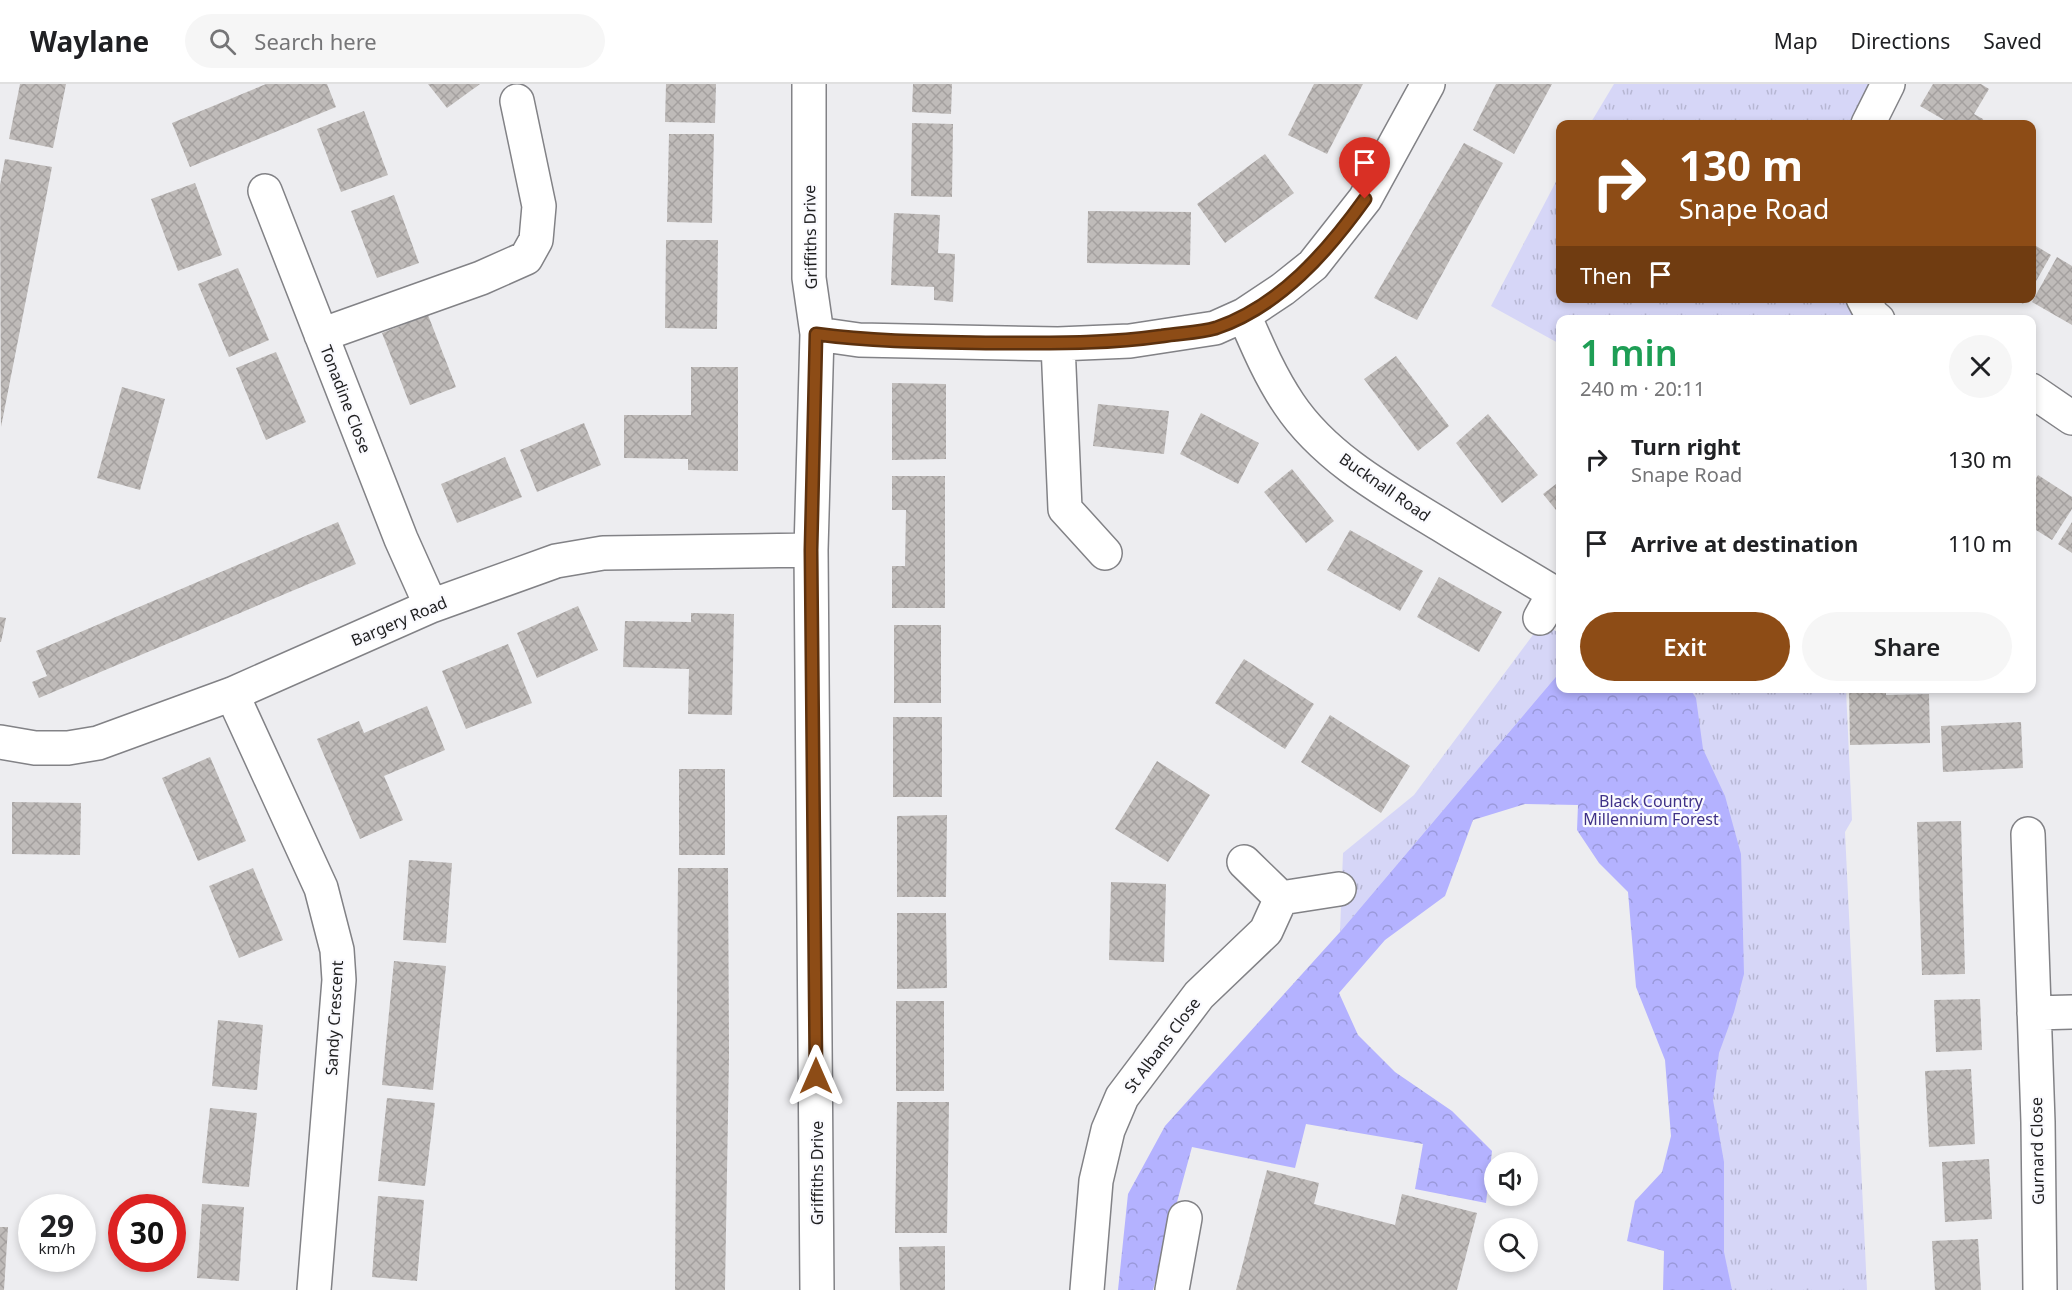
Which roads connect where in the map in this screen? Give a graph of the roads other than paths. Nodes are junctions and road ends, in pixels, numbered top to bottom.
1 (809, 84) edge
2 (1428, 84) edge
3 (1888, 84) edge
4 (517, 101) dead end
5 (1870, 120) edge
6 (265, 191) dead end
7 (1244, 315) junction
8 (816, 334) junction
9 (321, 335) junction
10 (1058, 344) junction
11 (2036, 393) edge
12 (2071, 414) edge
13 (811, 550) junction
14 (1105, 553) dead end
15 (431, 606) junction
16 (1540, 618) dead end
17 (232, 694) junction
18 (0, 742) edge
19 (2028, 834) dead end
20 (1244, 862) dead end
21 (1339, 889) dead end
22 (1281, 898) junction
23 (2072, 1012) edge
24 (2034, 1013) junction
25 (1185, 1218) dead end
26 (314, 1290) edge
27 (818, 1290) edge
28 (1087, 1290) edge
29 (1173, 1290) edge
30 (2040, 1290) edge

1 - 8 street, Griffiths Drive
2 - 7 street
3 - 5 street
4 - 9 street
6 - 9 street, Tonadine Close
7 - 10 street
7 - 16 street, Bucknall Road
8 - 10 street
8 - 13 street, Griffiths Drive
9 - 15 street, Tonadine Close
10 - 14 street
11 - 12 street
13 - 15 street, Bargery Road
13 - 27 street, Griffiths Drive
15 - 17 street, Bargery Road
17 - 18 street, Bargery Road
17 - 26 street, Sandy Crescent
19 - 24 street, Gurnard Close
20 - 22 street
21 - 22 street
22 - 28 street, St Albans Close
23 - 24 street
24 - 30 street, Gurnard Close
25 - 29 street

